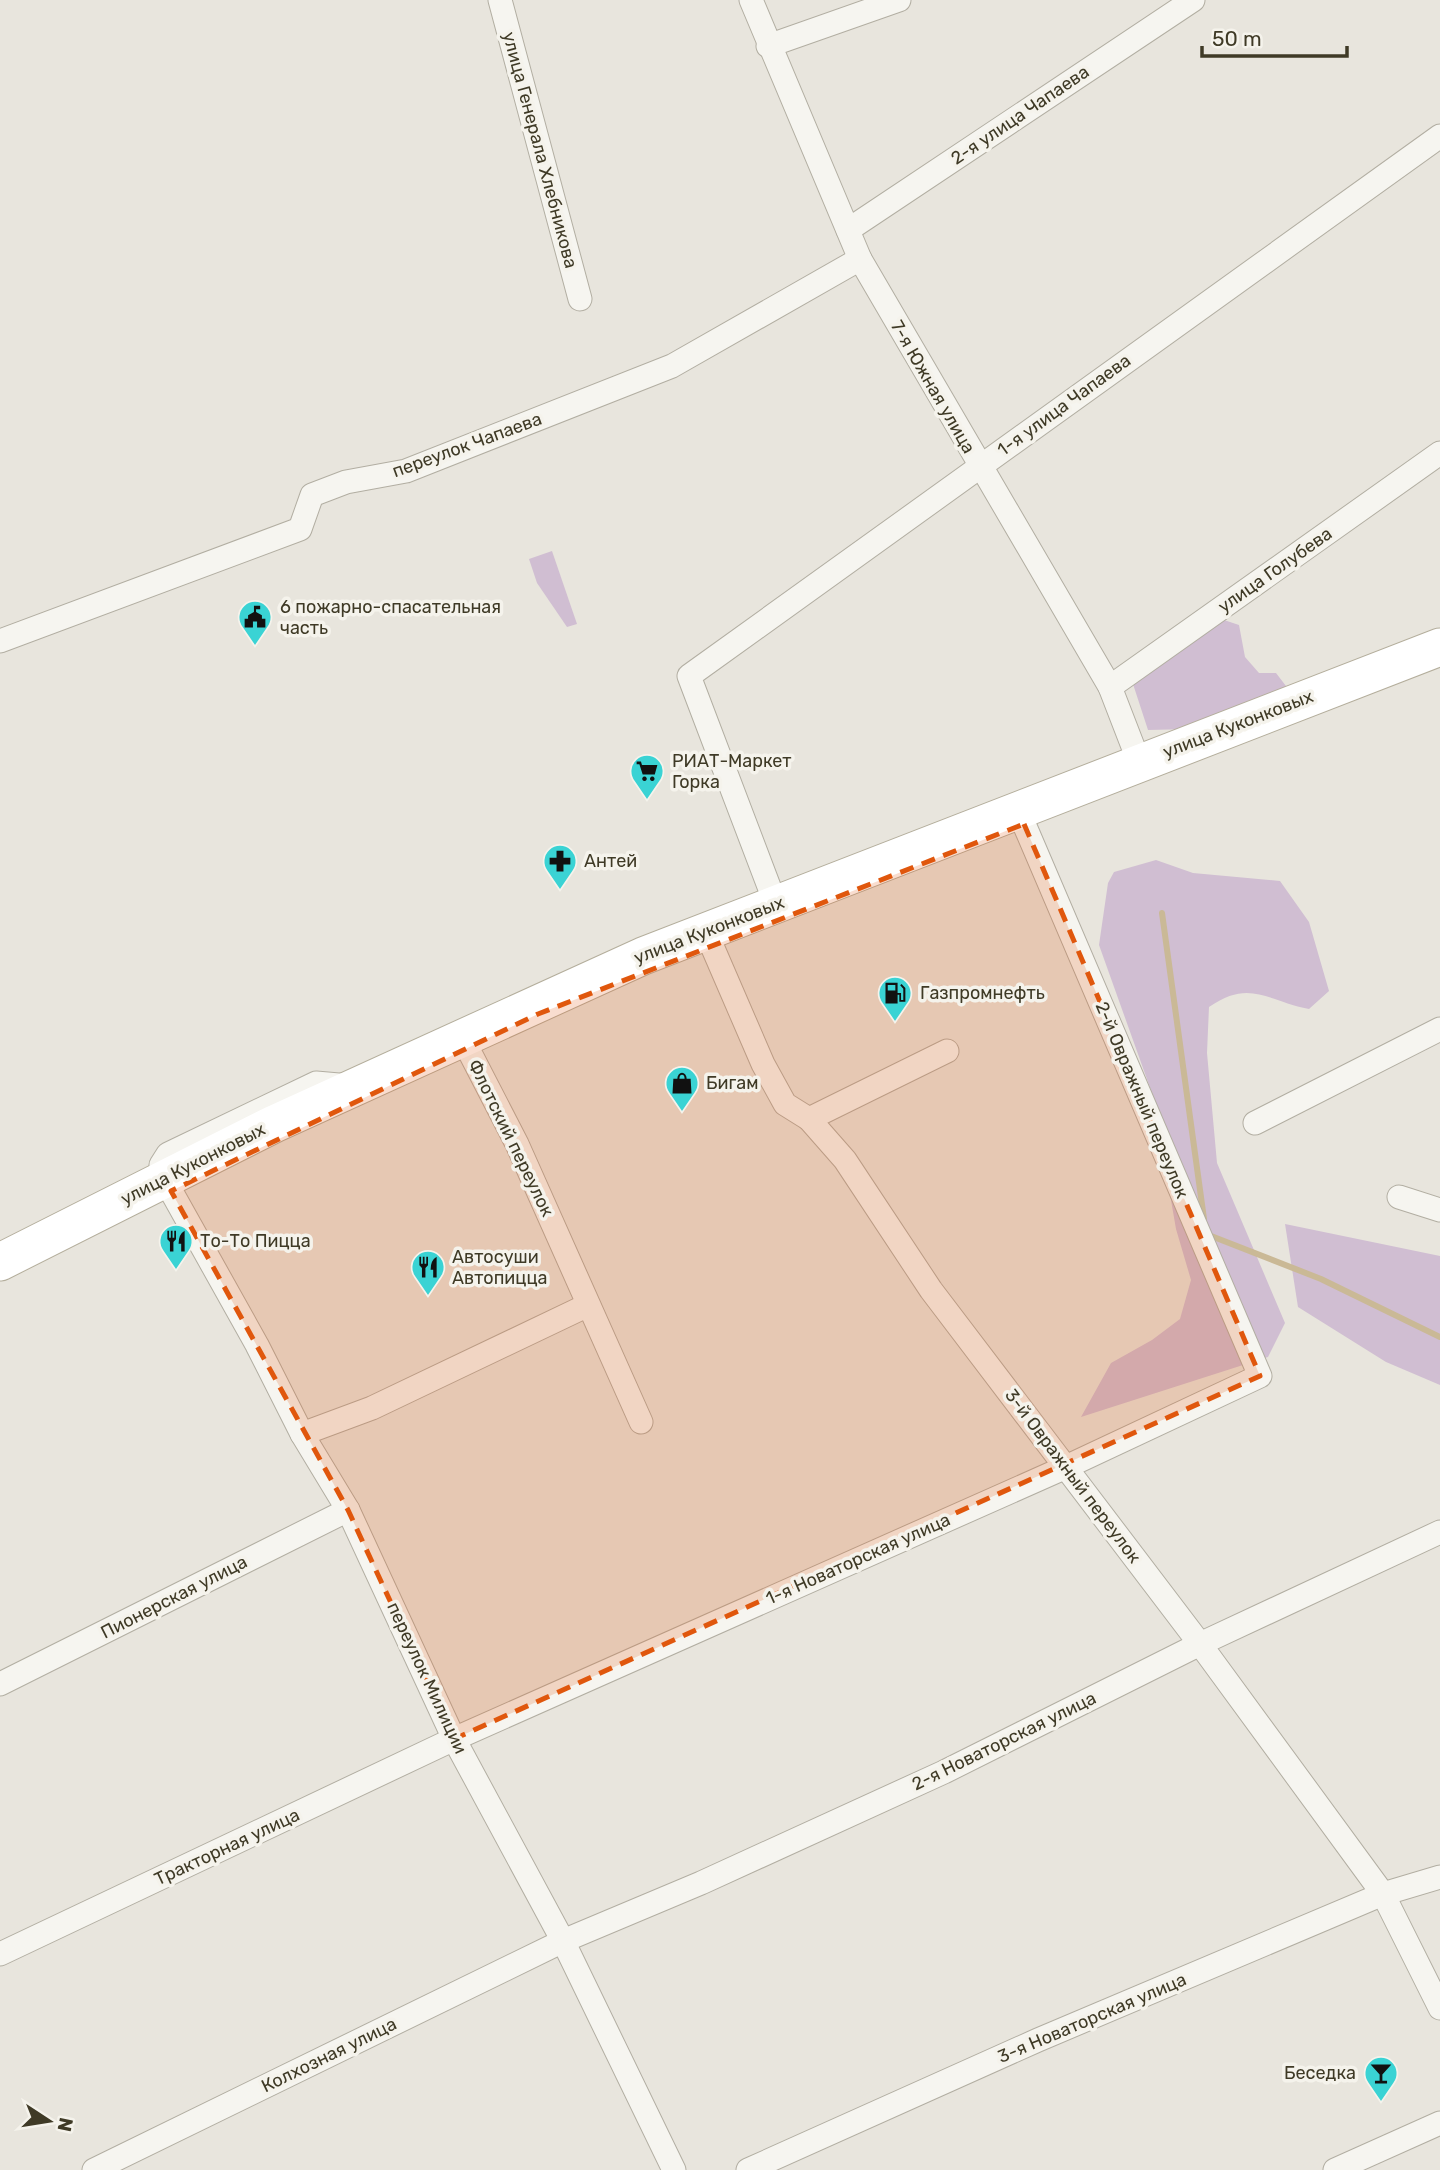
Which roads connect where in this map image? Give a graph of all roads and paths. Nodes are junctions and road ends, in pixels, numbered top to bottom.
1 (500, 0) edge
2 (751, 0) edge
3 (899, 0) edge
4 (1193, 0) edge
5 (768, 46) junction
6 (1440, 136) edge
7 (848, 230) junction
8 (860, 259) junction
9 (580, 299) dead end
10 (1440, 453) edge
11 (978, 466) junction
12 (0, 641) edge
13 (1440, 647) edge
14 (1440, 664) edge
15 (1110, 687) junction
16 (1139, 762) junction
17 (1024, 824) junction
18 (776, 905) junction
19 (712, 946) junction
20 (1440, 1029) edge
21 (467, 1047) junction
22 (947, 1051) dead end
23 (809, 1119) junction
24 (1255, 1123) dead end
25 (168, 1184) junction
26 (1399, 1197) dead end
27 (1440, 1210) edge
28 (0, 1262) edge
29 (0, 1277) edge
30 (588, 1305) junction
31 (1260, 1376) joint
32 (641, 1422) dead end
33 (302, 1434) junction
34 (1066, 1467) junction
35 (348, 1510) junction
36 (1440, 1532) edge
37 (1200, 1644) junction
38 (0, 1684) edge
39 (454, 1739) junction
40 (1440, 1877) edge
41 (1383, 1894) junction
42 (564, 1941) junction
43 (0, 1955) edge
44 (1440, 2008) edge
45 (1440, 2123) edge
46 (670, 2169) edge
47 (94, 2170) edge
48 (748, 2170) edge
49 (1335, 2170) edge

1 - 9 street, улица Генерала Хлебникова
2 - 5 street, 7-я Южная улица
3 - 5 street
4 - 7 street, 2-я улица Чапаева
5 - 7 street, 7-я Южная улица
6 - 11 street, 1-я улица Чапаева
7 - 8 street, 7-я Южная улица
8 - 11 street, 7-я Южная улица
8 - 12 street, переулок Чапаева
10 - 15 street, улица Голубева
11 - 15 street, 7-я Южная улица
11 - 18 street, 1-я улица Чапаева
13 - 16 main road, улица Куконковых
14 - 17 main road, улица Куконковых
15 - 16 street, 7-я Южная улица
16 - 18 main road, улица Куконковых
17 - 19 main road, улица Куконковых
17 - 31 street, 2-й Овражный переулок
18 - 25 main road, улица Куконковых
19 - 21 main road, улица Куконковых
19 - 23 street, 3-й Овражный переулок
20 - 24 street
21 - 25 main road, улица Куконковых
21 - 30 street, Флотский переулок
22 - 23 street
23 - 34 street, 3-й Овражный переулок
25 - 28 main road, улица Куконковых
25 - 29 main road, улица Куконковых
25 - 33 street, переулок Милиции
26 - 27 street
30 - 32 street, Флотский переулок
30 - 33 street
31 - 34 street, 1-я Новаторская улица
33 - 35 street, переулок Милиции
34 - 37 street, 3-й Овражный переулок
34 - 39 street, 1-я Новаторская улица
35 - 38 street, Пионерская улица
35 - 39 street, переулок Милиции
36 - 37 street, 2-я Новаторская улица
37 - 41 street, 3-й Овражный переулок
37 - 42 street, 2-я Новаторская улица
39 - 42 street, переулок Милиции
39 - 43 street, Тракторная улица
40 - 41 street, 3-я Новаторская улица
41 - 44 street, 3-й Овражный переулок
41 - 48 street, 3-я Новаторская улица
42 - 46 street, переулок Милиции
42 - 47 street, Колхозная улица
45 - 49 street

